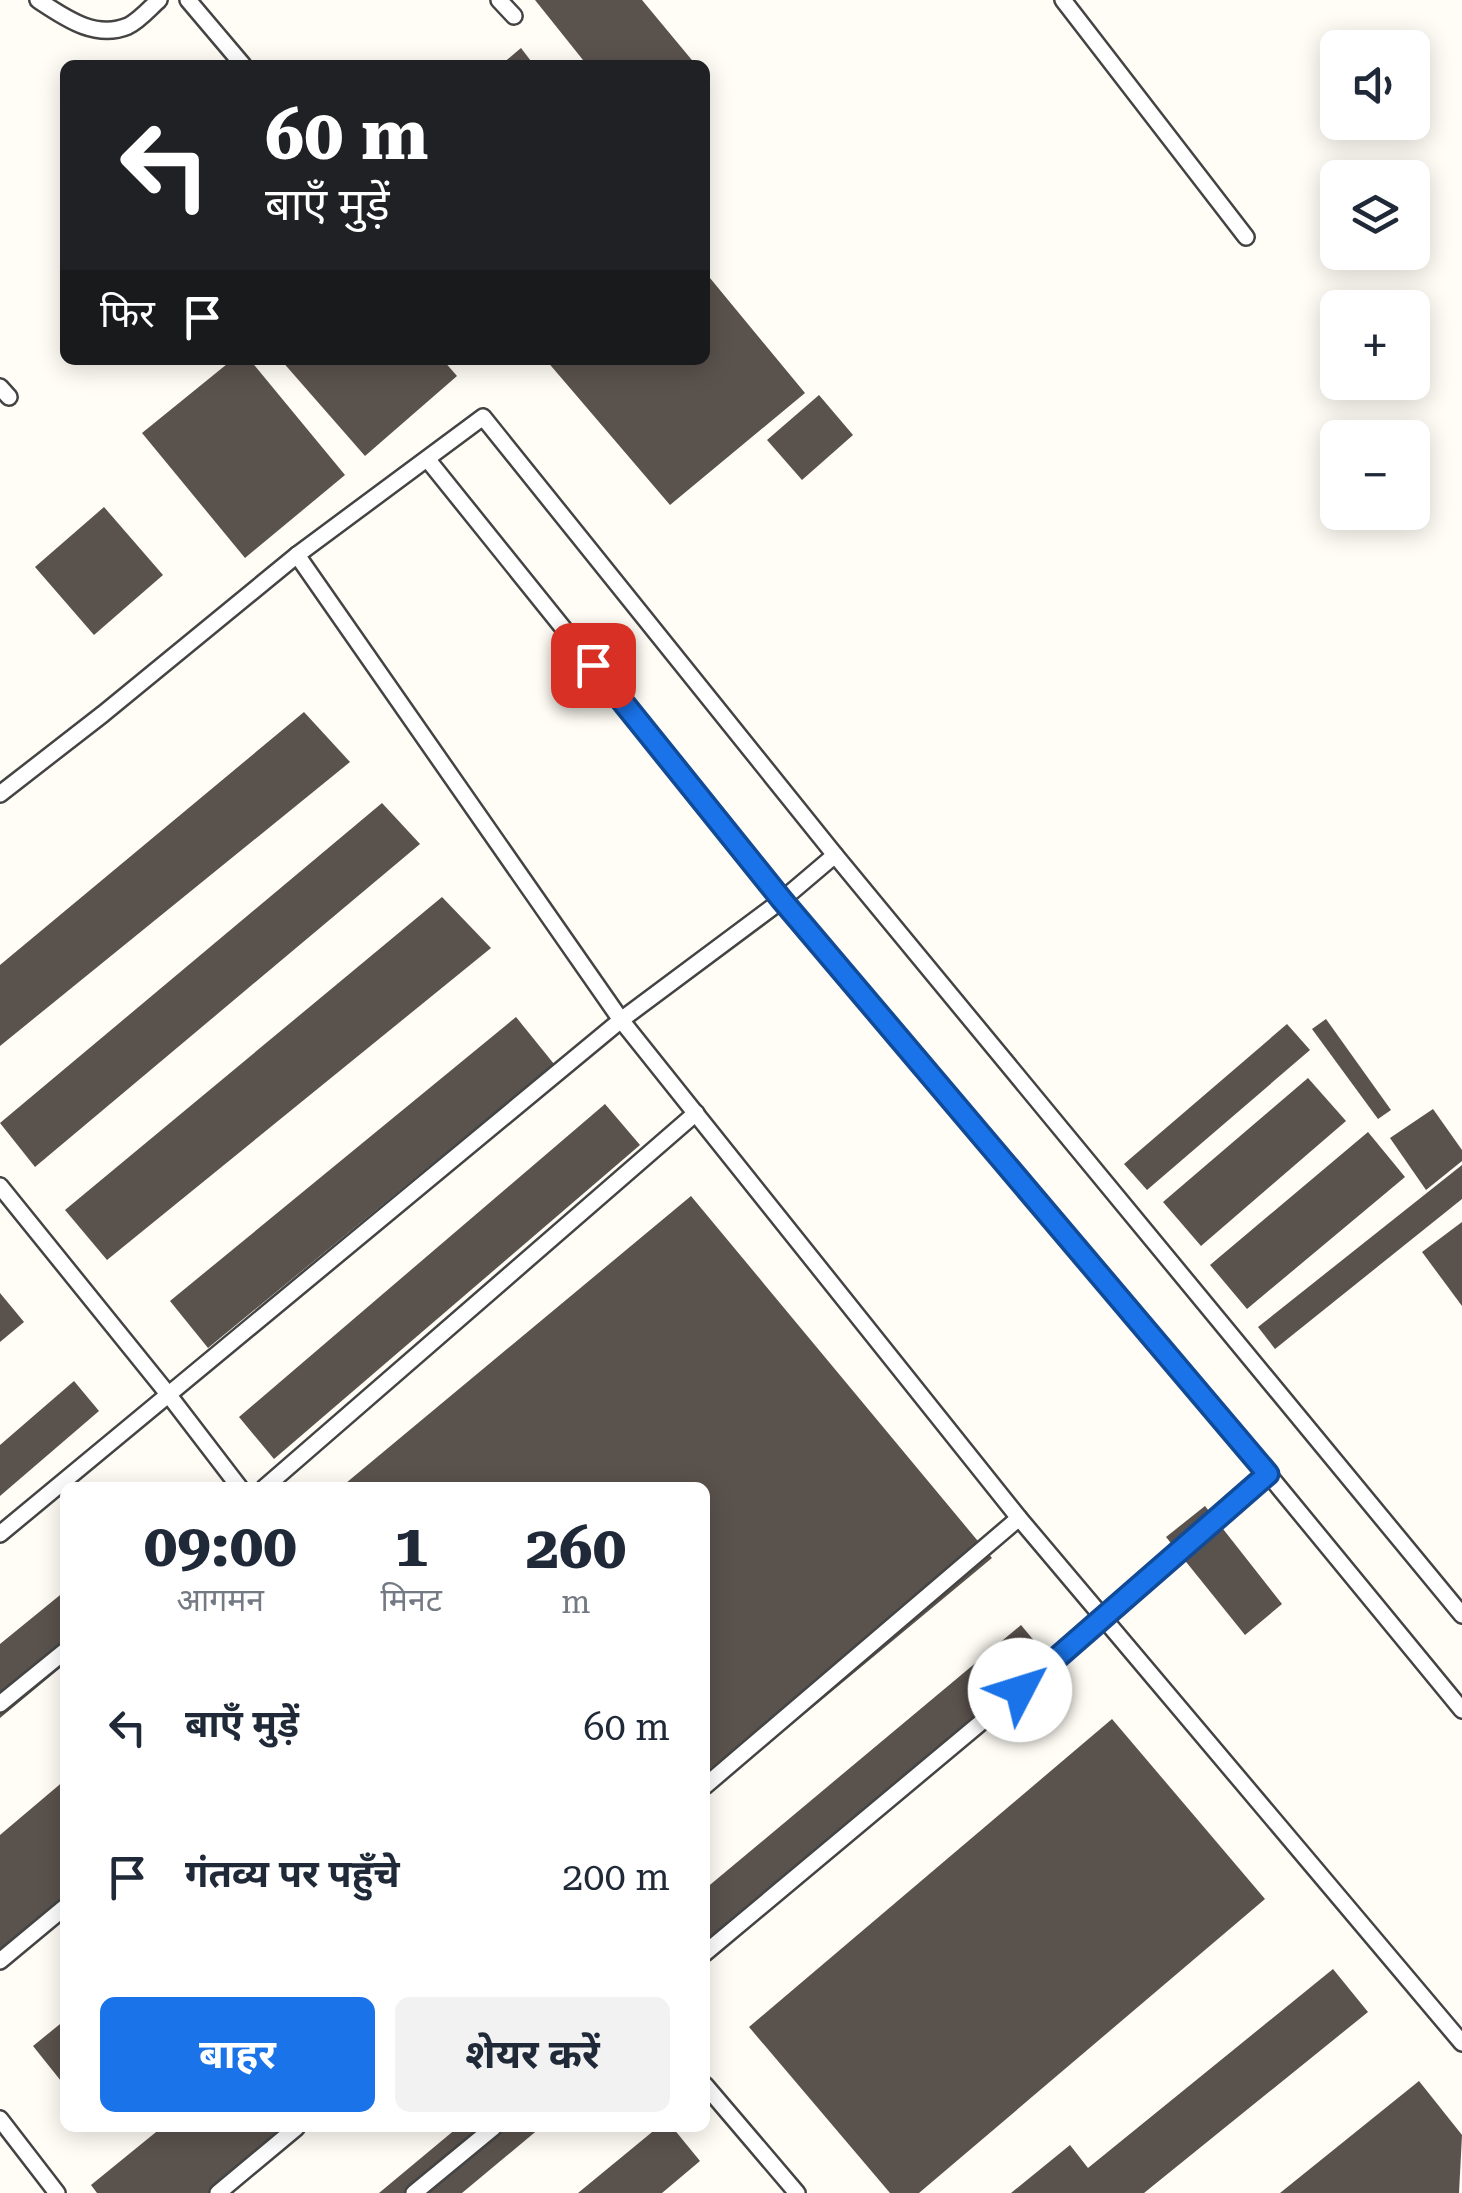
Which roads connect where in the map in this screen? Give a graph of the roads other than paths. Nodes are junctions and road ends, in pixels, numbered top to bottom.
1 (38, 0) edge
2 (159, 0) edge
3 (188, 0) edge
4 (500, 0) edge
5 (1062, 0) edge
6 (514, 16) dead end
7 (239, 60) edge
8 (1246, 237) dead end
9 (428, 460) junction
10 (296, 556) junction
11 (0, 794) edge
12 (835, 855) junction
13 (782, 900) junction
14 (621, 1020) junction
15 (696, 1113) junction
16 (0, 1186) edge
17 (168, 1394) junction
18 (1268, 1474) junction
19 (62, 1482) edge
20 (235, 1482) edge
21 (271, 1482) edge
22 (60, 1484) edge
23 (1019, 1518) junction
24 (0, 1534) edge
25 (1462, 1615) edge
26 (1106, 1618) junction
27 (60, 1655) edge
28 (0, 1704) edge
29 (1462, 1710) edge
30 (710, 1782) edge
31 (60, 1911) edge
32 (710, 1949) edge
33 (0, 1962) edge
34 (1462, 2043) edge
35 (710, 2091) edge
36 (0, 2118) edge
37 (291, 2132) edge
38 (488, 2132) edge
39 (57, 2193) edge
40 (218, 2193) edge
41 (414, 2193) edge
42 (798, 2193) edge

1 - 2 lane
3 - 7 lane
4 - 6 lane
5 - 8 lane
9 - 10 lane
9 - 12 lane
9 - 13 lane
10 - 11 lane
10 - 14 lane
12 - 13 lane
12 - 25 lane
13 - 14 lane
13 - 18 lane
14 - 15 lane
14 - 17 lane
15 - 21 lane
15 - 23 lane
16 - 17 lane
17 - 19 lane
17 - 20 lane
18 - 26 lane
18 - 29 lane
22 - 24 lane
23 - 26 lane
23 - 30 lane
26 - 32 lane
26 - 34 lane
27 - 28 lane
31 - 33 lane
35 - 42 lane
36 - 39 lane
37 - 40 lane
38 - 41 lane

